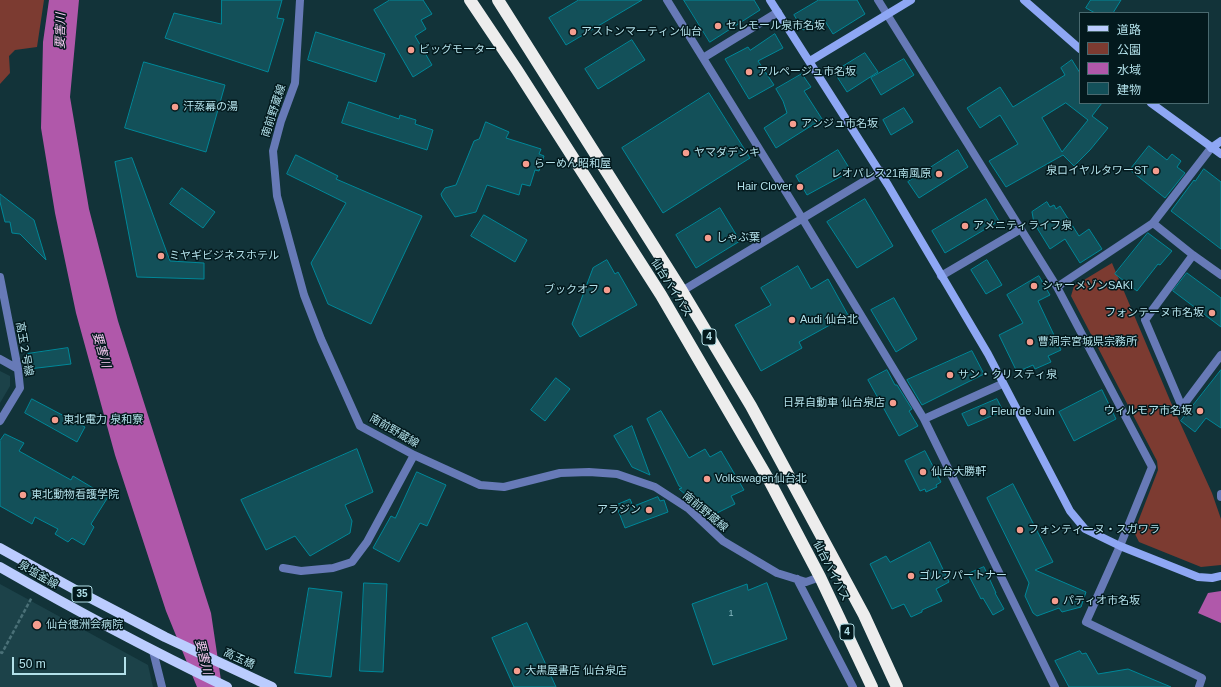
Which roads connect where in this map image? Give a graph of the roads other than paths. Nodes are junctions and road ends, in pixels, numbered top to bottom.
1 (300, 0) edge
2 (470, 0) edge
3 (498, 0) edge
4 (667, 0) edge
5 (770, 0) edge
6 (878, 0) edge
7 (911, 0) edge
8 (1024, 0) edge
9 (778, 12) junction
10 (888, 15) junction
11 (1079, 48) edge
12 (703, 58) junction
13 (810, 61) junction
14 (1152, 104) edge
15 (1221, 141) edge
16 (1211, 148) junction
17 (1221, 154) edge
18 (881, 171) junction
19 (802, 218) junction
20 (1153, 223) junction
21 (1021, 229) junction
22 (1193, 255) junction
23 (1221, 275) edge
24 (0, 276) edge
25 (941, 276) junction
26 (1057, 287) junction
27 (682, 291) junction
28 (1221, 355) edge
29 (0, 359) edge
30 (18, 369) junction
31 (1002, 384) junction
32 (924, 419) junction
33 (0, 421) edge
34 (414, 456) junction
35 (1120, 546) junction
36 (0, 548) edge
37 (0, 567) edge
38 (283, 568) dead end
39 (1221, 576) edge
40 (820, 577) junction
41 (797, 579) junction
42 (154, 651) junction
43 (162, 687) edge
44 (227, 687) edge
45 (272, 687) edge
46 (853, 687) edge
47 (872, 687) edge
48 (897, 687) edge
49 (1055, 687) edge
50 (1199, 687) edge

1 - 34 street, 南前野蔵線
2 - 40 highway, 仙台バイパス / 4
3 - 27 highway, 仙台バイパス / 4
4 - 12 street
5 - 9 street
6 - 10 street
7 - 10 street
8 - 11 street
9 - 12 street
9 - 13 street
10 - 13 street
10 - 21 street
12 - 19 street
13 - 18 street
14 - 16 street
15 - 16 street
16 - 17 street
16 - 20 street
18 - 19 street
18 - 25 street
19 - 27 street
19 - 32 street
20 - 22 street
20 - 26 street
21 - 25 street
21 - 26 street
22 - 23 street
22 - 28 street
24 - 30 street, 高玉２号線
25 - 31 street
26 - 35 street
27 - 48 highway, 仙台バイパス / 4
29 - 30 street
30 - 33 street, 高玉２号線
31 - 32 street
31 - 35 street
32 - 49 street
34 - 38 street
34 - 41 street, 南前野蔵線
35 - 39 street
35 - 50 street
36 - 45 main road, 高玉橋 / 35
37 - 42 main road, 泉塩釜線 / 35
40 - 41 street, 南前野蔵線
40 - 47 highway, 仙台バイパス / 4
41 - 46 street
42 - 43 street
42 - 44 main road, 泉塩釜線 / 35

